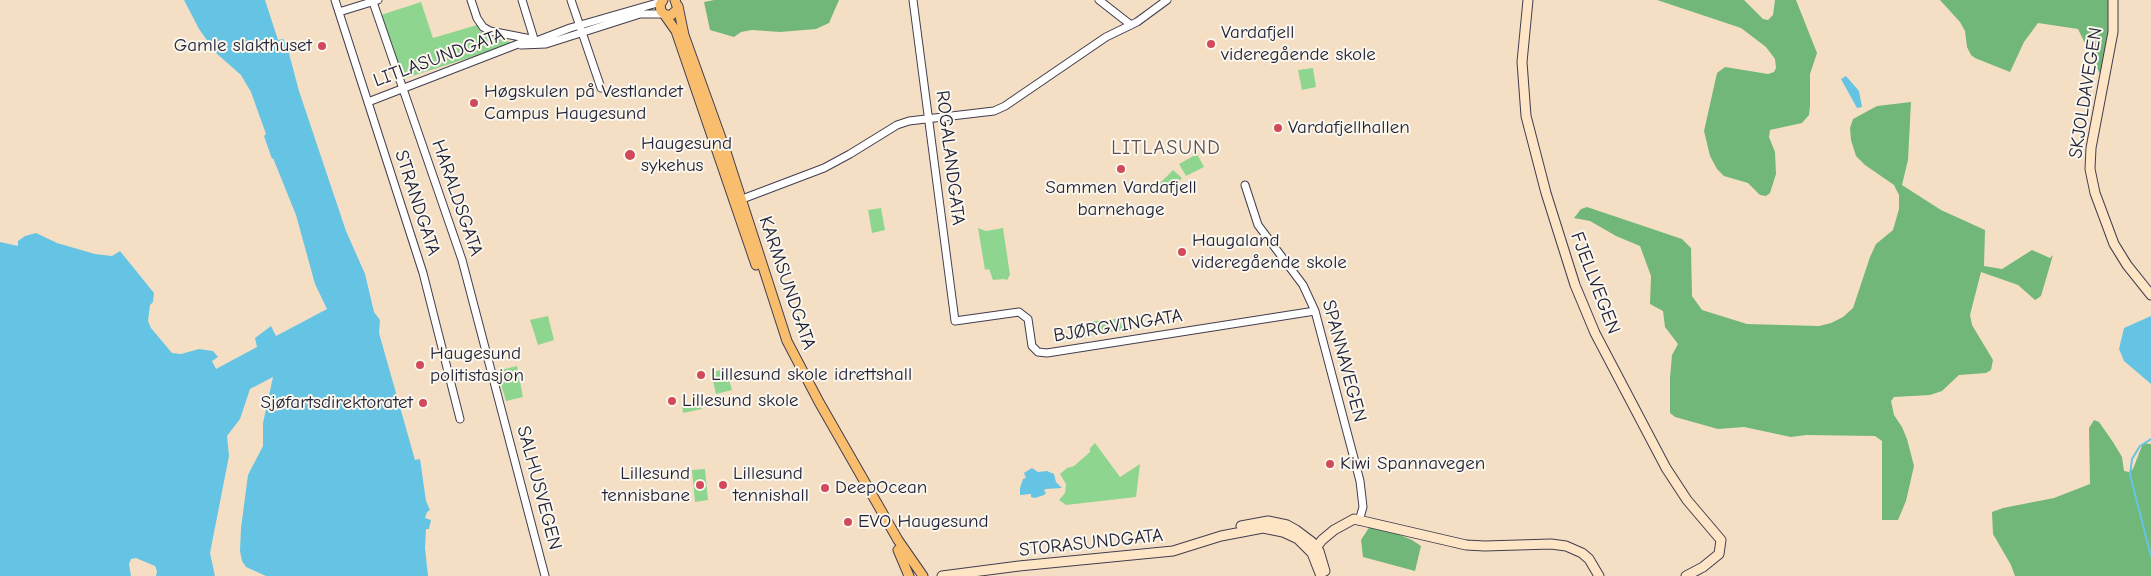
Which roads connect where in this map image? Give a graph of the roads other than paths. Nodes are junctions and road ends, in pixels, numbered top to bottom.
1 (335, 0) edge
2 (470, 0) edge
3 (522, 0) edge
4 (571, 0) edge
5 (913, 0) edge
6 (1099, 0) edge
7 (1167, 0) edge
8 (1528, 0) edge
9 (2113, 0) edge
10 (376, 1) edge
11 (661, 1) edge
12 (676, 2) edge
13 (339, 12) junction
14 (664, 14) junction
15 (1132, 25) junction
16 (581, 29) junction
17 (535, 40) junction
18 (553, 40) junction
19 (520, 45) junction
20 (602, 88) dead end
21 (403, 89) junction
22 (368, 102) junction
23 (928, 118) junction
24 (1245, 185) dead end
25 (737, 200) junction
26 (2151, 294) edge
27 (1315, 310) junction
28 (955, 321) joint
29 (501, 408) joint
30 (460, 419) dead end
31 (1356, 520) junction
32 (1316, 550) junction
33 (960, 575) edge
34 (545, 576) edge
35 (909, 576) edge
36 (924, 576) edge
37 (942, 576) edge
38 (1321, 576) edge
39 (1326, 576) edge
40 (1599, 576) edge
41 (1686, 576) edge

1 - 13 street, STRANDGATA
2 - 17 street
3 - 17 street
4 - 16 street
5 - 23 street, ROGALANDGATA
6 - 15 street
7 - 15 street
8 - 41 main road, FJELLVEGEN
9 - 26 main road, SKJOLDAVEGEN
10 - 13 street
10 - 21 street, HARALDSGATA
11 - 14 main road
11 - 16 street, LITLASUNDGATA
12 - 14 main road
12 - 25 main road, KARMSUNDGATA
13 - 22 street, STRANDGATA
14 - 16 street, LITLASUNDGATA
14 - 25 main road, KARMSUNDGATA
15 - 23 street
16 - 17 street, LITLASUNDGATA
16 - 18 street, LITLASUNDGATA
16 - 20 street
17 - 18 street, LITLASUNDGATA
17 - 19 street, LITLASUNDGATA
18 - 19 street, LITLASUNDGATA
19 - 21 street, LITLASUNDGATA
21 - 22 street, LITLASUNDGATA
21 - 29 street, HARALDSGATA
22 - 30 street, STRANDGATA
23 - 25 street
23 - 28 street, ROGALANDGATA
24 - 27 street, SPANNAVEGEN
25 - 35 main road, KARMSUNDGATA
25 - 36 main road, KARMSUNDGATA
27 - 28 street, BJØRGVINGATA
27 - 31 street, SPANNAVEGEN
29 - 34 street, SALHUSVEGEN
31 - 32 main road
31 - 40 main road
32 - 33 main road, STORASUNDGATA
32 - 38 main road
32 - 39 main road
33 - 37 main road, STORASUNDGATA

